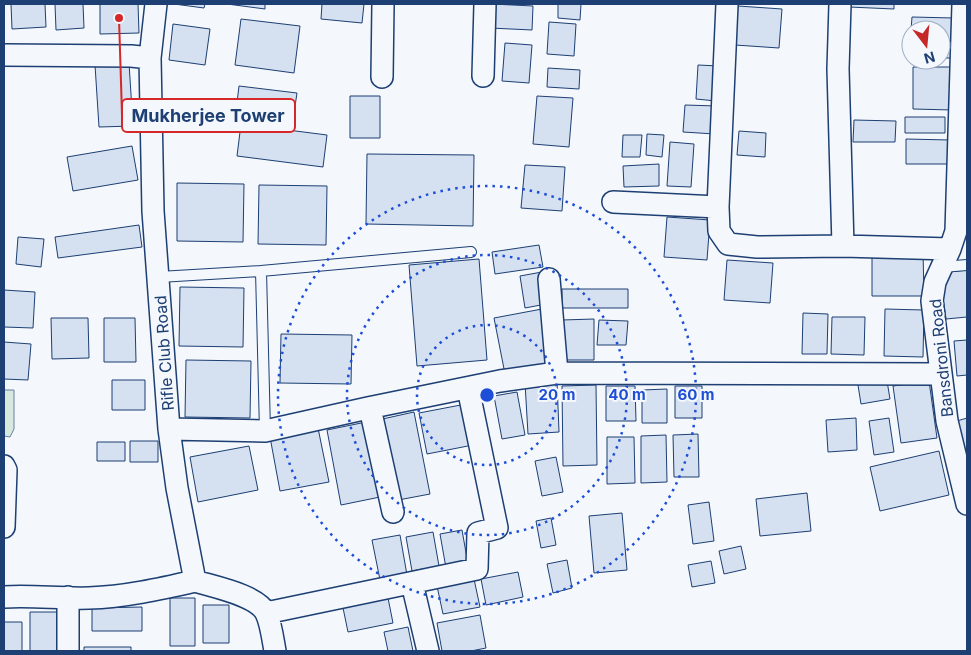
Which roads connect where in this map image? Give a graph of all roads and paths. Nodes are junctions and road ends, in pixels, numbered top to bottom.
1 (156, 4) edge
2 (383, 4) edge
3 (485, 4) edge
4 (727, 4) edge
5 (840, 4) edge
6 (963, 4) edge
7 (4, 55) edge
8 (150, 58) junction
9 (483, 76) dead end
10 (382, 77) dead end
11 (613, 202) dead end
12 (718, 207) junction
13 (843, 246) junction
14 (471, 252) dead end
15 (946, 258) junction
16 (967, 264) edge
17 (261, 271) junction
18 (159, 276) junction
19 (549, 279) dead end
20 (557, 373) junction
21 (941, 374) junction
22 (468, 388) junction
23 (370, 408) junction
24 (169, 429) junction
25 (265, 431) junction
26 (4, 466) edge
27 (967, 504) edge
28 (393, 512) dead end
29 (4, 527) edge
30 (195, 581) junction
31 (412, 582) junction
32 (4, 597) edge
33 (68, 597) junction
34 (266, 613) junction
35 (68, 651) edge
36 (275, 651) edge
37 (428, 651) edge

1 - 8 street, Rifle Club Road
2 - 10 street
3 - 9 street
4 - 12 street
5 - 13 street
6 - 15 street, Bansdroni Road
7 - 8 street
8 - 18 street, Rifle Club Road
11 - 12 street
12 - 13 street
13 - 15 street
14 - 17 lane
15 - 16 lane
15 - 21 street, Bansdroni Road
17 - 18 lane
17 - 25 lane
18 - 24 street, Rifle Club Road
19 - 20 street
20 - 21 street
20 - 22 street
21 - 27 street, Bansdroni Road
22 - 23 street
22 - 31 street
23 - 25 street
23 - 28 street
24 - 25 street
24 - 30 street, Rifle Club Road
26 - 29 street
30 - 33 street
30 - 34 street
31 - 34 street
31 - 37 street
32 - 33 street
33 - 35 street
34 - 36 street

